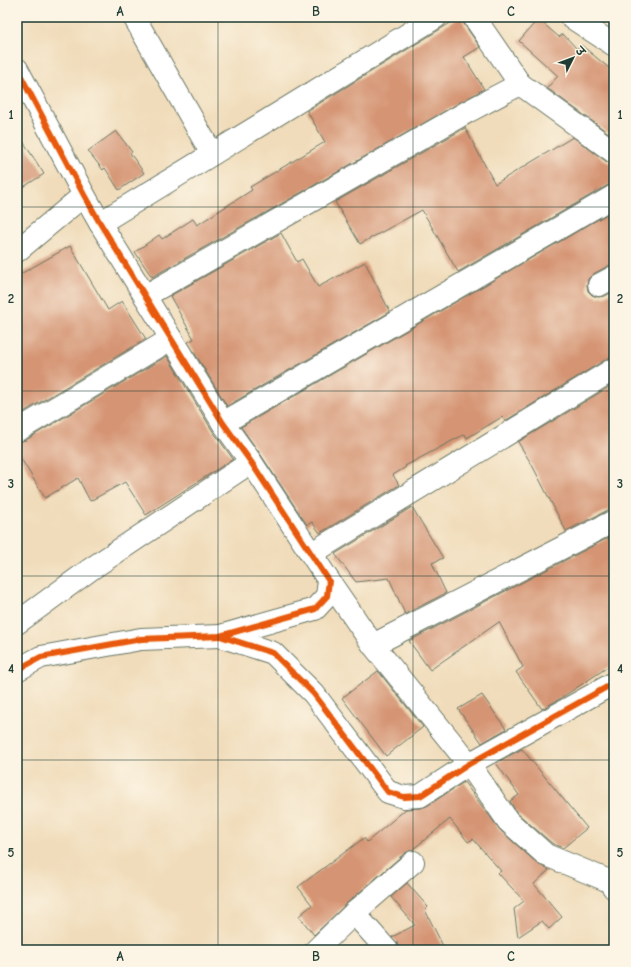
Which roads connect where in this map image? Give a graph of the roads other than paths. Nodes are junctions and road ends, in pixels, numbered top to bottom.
1 (134, 17) edge
2 (436, 17) edge
3 (474, 17) edge
4 (571, 17) edge
5 (614, 45) edge
6 (17, 69) edge
7 (520, 84) junction
8 (614, 152) edge
9 (212, 154) junction
10 (84, 195) junction
11 (614, 196) edge
12 (100, 223) junction
13 (17, 251) edge
14 (145, 296) junction
15 (171, 339) junction
16 (614, 369) edge
17 (223, 423) junction
18 (20, 429) dead end
19 (251, 462) junction
20 (614, 521) edge
21 (312, 553) junction
22 (329, 581) junction
23 (17, 623) edge
24 (220, 636) junction
25 (373, 645) junction
26 (17, 670) edge
27 (614, 683) edge
28 (469, 764) junction
29 (413, 862) dead end
30 (612, 882) edge
31 (354, 913) junction
32 (316, 950) edge
33 (387, 950) edge

1 - 9 street
2 - 9 street
3 - 7 street
4 - 5 street
6 - 10 street
7 - 8 street
7 - 14 street
9 - 12 street
10 - 12 street
10 - 13 street
11 - 17 street
12 - 14 street
14 - 15 street
15 - 17 street
15 - 18 street
16 - 21 street
17 - 19 street
19 - 21 street
19 - 23 street
20 - 25 street
21 - 22 street
22 - 24 street
22 - 25 street
24 - 26 street
24 - 28 street
25 - 28 street
27 - 28 street
28 - 30 street
29 - 31 street
31 - 32 street
31 - 33 street

